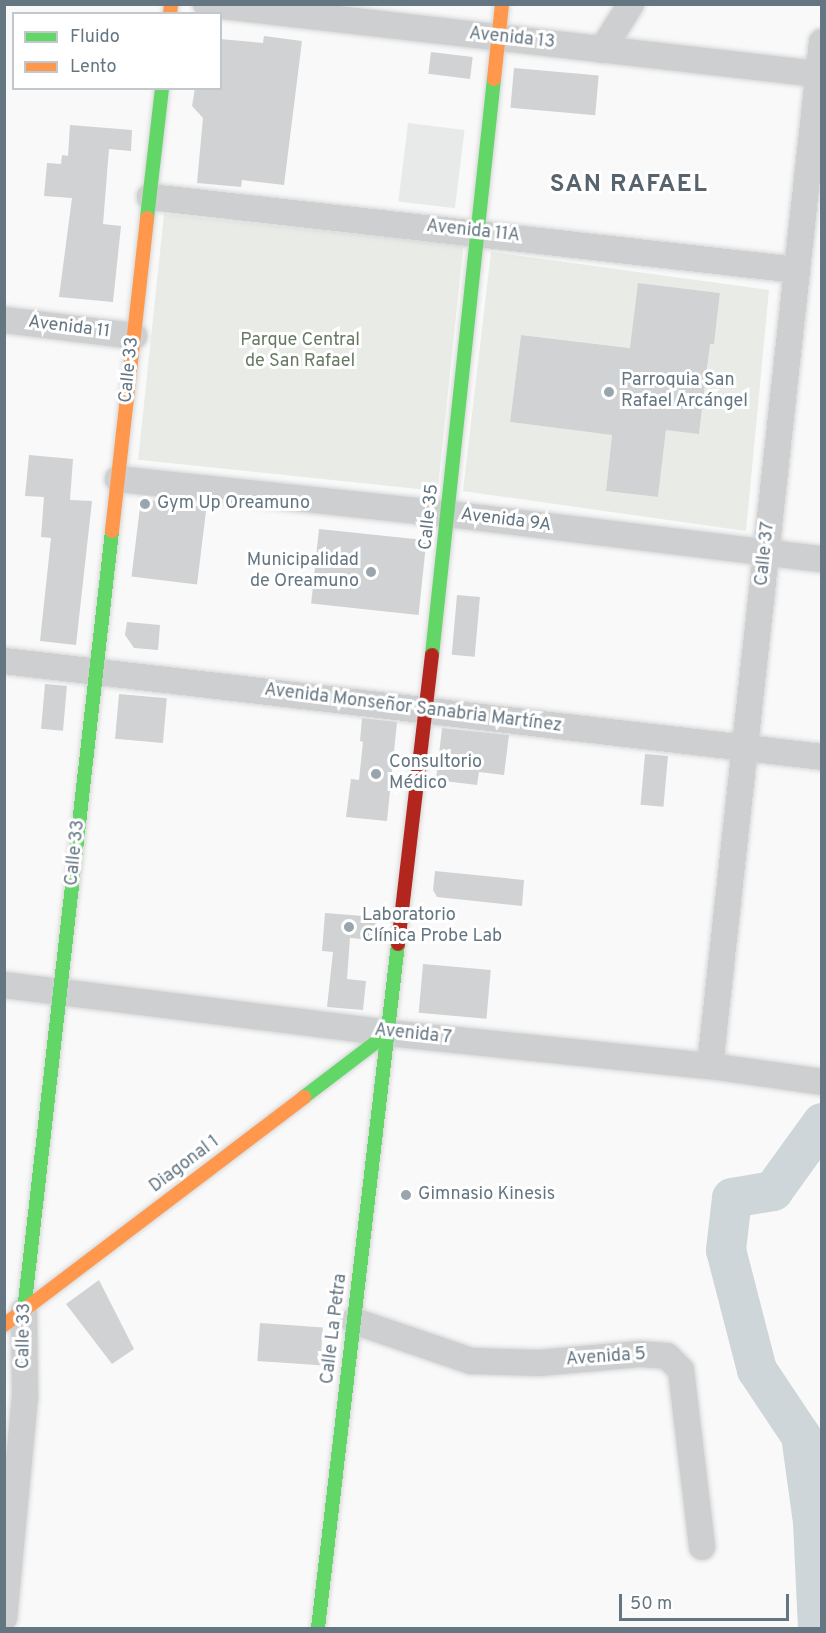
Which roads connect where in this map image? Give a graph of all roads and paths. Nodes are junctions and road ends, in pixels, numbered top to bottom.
1 (206, 4) edge
2 (502, 4) edge
3 (631, 4) edge
4 (498, 38) junction
5 (822, 42) edge
6 (602, 50) junction
7 (818, 74) junction
8 (162, 90) edge
9 (150, 197) junction
10 (478, 233) junction
11 (797, 270) junction
12 (4, 320) edge
13 (134, 336) junction
14 (118, 479) junction
15 (448, 514) junction
16 (766, 551) junction
17 (822, 559) edge
18 (4, 661) edge
19 (96, 672) junction
20 (425, 711) junction
21 (745, 748) junction
22 (822, 757) edge
23 (4, 985) edge
24 (60, 992) junction
25 (388, 1033) junction
26 (710, 1066) junction
27 (822, 1082) edge
28 (14, 1318) edge
29 (354, 1321) junction
30 (702, 1547) dead end
31 (4, 1618) edge
32 (318, 1629) edge

1 - 4 street, Avenida 13
2 - 4 main road, Calle 35
3 - 6 street
4 - 6 street, Avenida 13
4 - 10 main road, Calle 35
5 - 7 street, Calle 37
6 - 7 street, Avenida 13
7 - 11 street, Calle 37
8 - 9 main road, Calle 33
9 - 10 street, Avenida 11A
9 - 13 main road, Calle 33
10 - 11 street, Avenida 11A
10 - 15 main road, Calle 35
11 - 16 street, Calle 37
12 - 13 street, Avenida 11
13 - 14 main road, Calle 33
14 - 15 street, Avenida 9A
14 - 19 main road, Calle 33
15 - 16 street, Avenida 9A
15 - 20 main road, Calle 35
16 - 17 street, Avenida 9A
16 - 21 street, Calle 37
18 - 19 street, Avenida Monseñor Sanabria Martínez
19 - 20 street, Avenida Monseñor Sanabria Martínez
19 - 24 main road, Calle 33
20 - 21 street, Avenida Monseñor Sanabria Martínez
20 - 25 main road, Calle 35
21 - 22 street, Avenida Monseñor Sanabria Martínez
21 - 26 street, Calle 37
23 - 24 street, Avenida 7
24 - 25 street, Avenida 7
24 - 28 main road, Calle 33
25 - 26 street, Avenida 7
25 - 28 main road, Diagonal 1
25 - 29 main road, Calle La Petra
26 - 27 street, Avenida 7
28 - 31 street, Calle 33
29 - 30 street, Avenida 5
29 - 32 main road, Calle La Petra

